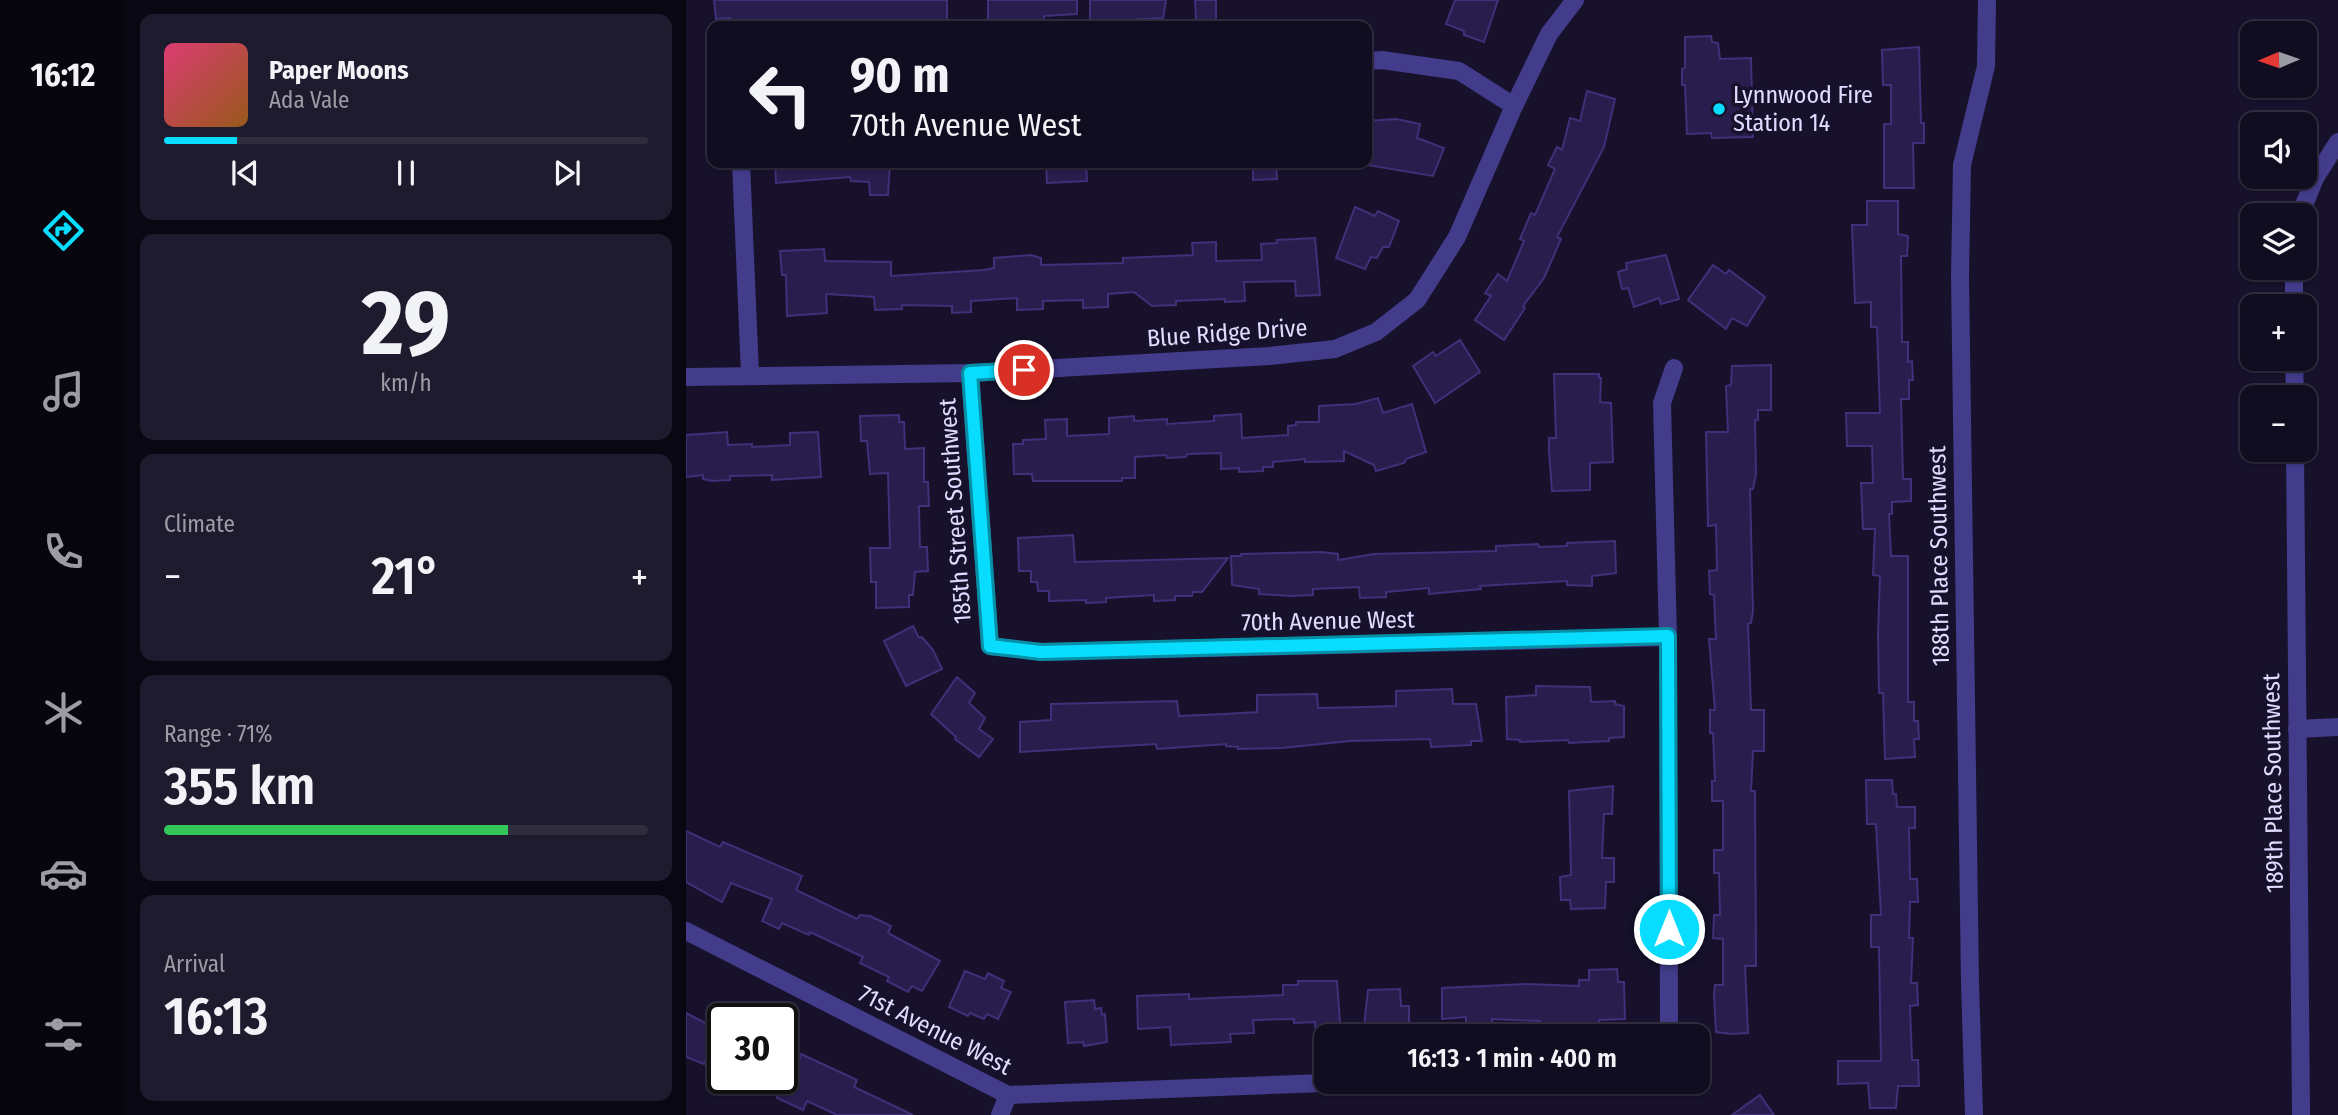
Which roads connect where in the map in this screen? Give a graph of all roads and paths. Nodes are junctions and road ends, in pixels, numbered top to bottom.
1 (1575, 0) edge
2 (1987, 0) edge
3 (1372, 61) edge
4 (1514, 106) junction
5 (2338, 142) edge
6 (741, 168) edge
7 (2305, 203) edge
8 (1674, 368) dead end
9 (970, 373) junction
10 (750, 374) junction
11 (686, 377) edge
12 (2295, 462) edge
13 (1668, 636) junction
14 (990, 646) joint
15 (2338, 727) edge
16 (2297, 729) junction
17 (686, 932) edge
18 (1669, 1024) edge
19 (1314, 1083) edge
20 (1009, 1095) junction
21 (1000, 1115) edge
22 (1974, 1115) edge
23 (2301, 1115) edge

1 - 4 street, Blue Ridge Drive
2 - 22 street, 188th Place Southwest
3 - 4 street
4 - 9 street, Blue Ridge Drive
5 - 7 street
6 - 10 street
8 - 13 street
9 - 10 street, Blue Ridge Drive
9 - 14 street, 185th Street Southwest
10 - 11 street, Blue Ridge Drive
12 - 16 street, 189th Place Southwest
13 - 14 street, 70th Avenue West
13 - 18 street
15 - 16 street
16 - 23 street, 189th Place Southwest
17 - 20 street, 71st Avenue West
19 - 20 street, 71st Avenue West
20 - 21 street

